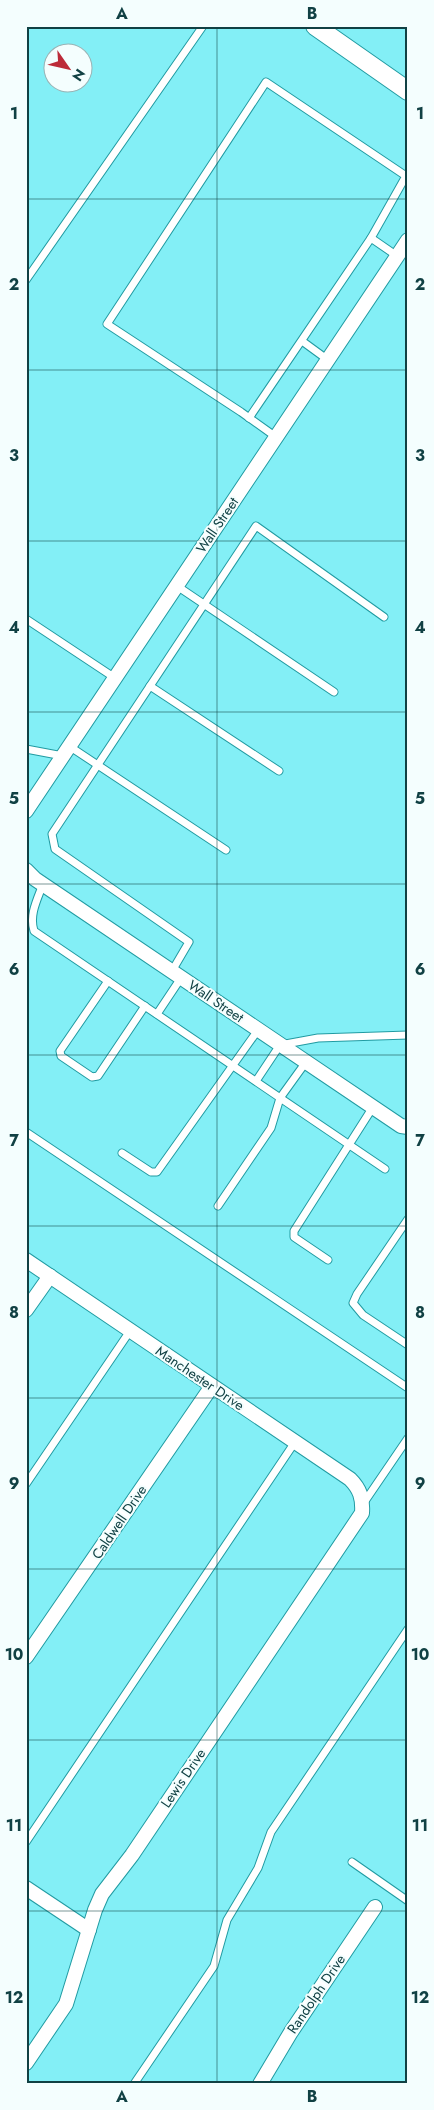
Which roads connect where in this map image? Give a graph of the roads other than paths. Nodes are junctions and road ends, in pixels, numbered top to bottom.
1 (202, 26) edge
2 (315, 26) edge
3 (408, 91) edge
4 (371, 238) junction
5 (408, 240) edge
6 (397, 256) junction
7 (26, 280) edge
8 (302, 341) junction
9 (328, 360) junction
10 (249, 418) junction
11 (276, 437) junction
12 (177, 586) junction
13 (204, 604) junction
14 (384, 616) dead end
15 (26, 619) edge
16 (115, 678) junction
17 (150, 686) junction
18 (334, 692) dead end
19 (26, 748) edge
20 (66, 751) junction
21 (97, 766) junction
22 (279, 771) dead end
23 (26, 811) edge
24 (226, 850) dead end
25 (26, 870) edge
26 (43, 884) junction
27 (176, 974) junction
28 (108, 981) junction
29 (145, 1006) junction
30 (157, 1014) junction
31 (258, 1030) junction
32 (408, 1035) edge
33 (280, 1044) junction
34 (306, 1062) junction
35 (232, 1065) junction
36 (256, 1081) junction
37 (280, 1098) junction
38 (373, 1107) junction
39 (408, 1127) edge
40 (26, 1132) edge
41 (348, 1144) junction
42 (122, 1153) dead end
43 (385, 1169) dead end
44 (218, 1206) dead end
45 (408, 1219) edge
46 (26, 1260) edge
47 (328, 1260) dead end
48 (50, 1276) junction
49 (26, 1310) edge
50 (130, 1331) junction
51 (408, 1345) edge
52 (212, 1386) junction
53 (408, 1388) edge
54 (408, 1438) edge
55 (295, 1442) junction
56 (26, 1484) edge
57 (363, 1505) junction
58 (408, 1629) edge
59 (26, 1657) edge
60 (26, 1842) edge
61 (352, 1862) dead end
62 (26, 1888) edge
63 (408, 1901) edge
64 (375, 1907) dead end
65 (89, 1930) junction
66 (26, 2064) edge
67 (134, 2084) edge
68 (260, 2084) edge

1 - 7 lane
2 - 3 street
4 - 6 lane
4 - 8 lane
4 - 10 lane
5 - 6 street, Wall Street
6 - 9 street, Wall Street
8 - 9 lane
8 - 10 lane
9 - 11 street, Wall Street
10 - 11 lane
11 - 12 street, Wall Street
12 - 13 lane
12 - 16 street, Wall Street
13 - 14 lane
13 - 17 lane
13 - 18 lane
15 - 16 lane
16 - 20 street, Wall Street
17 - 21 lane
17 - 22 lane
19 - 20 lane
20 - 21 lane
20 - 23 street, Wall Street
21 - 24 lane
21 - 27 lane
25 - 26 street, Wall Street
26 - 27 street, Wall Street
26 - 28 lane
27 - 30 lane
27 - 31 street, Wall Street
28 - 29 lane
28 - 29 lane
29 - 30 lane
30 - 35 lane
31 - 33 street, Wall Street
31 - 35 lane
32 - 33 lane
33 - 34 street, Wall Street
33 - 36 lane
34 - 37 lane
34 - 38 street, Wall Street
35 - 36 lane
35 - 42 lane
36 - 37 lane
37 - 41 lane
37 - 44 lane
38 - 39 street, Wall Street
38 - 41 lane
40 - 53 lane
41 - 43 lane
41 - 47 lane
45 - 51 lane
46 - 48 street, Manchester Drive
48 - 49 street
48 - 50 street, Manchester Drive
50 - 52 street, Manchester Drive
50 - 56 lane
52 - 55 street, Manchester Drive
52 - 59 street, Caldwell Drive
54 - 57 lane
55 - 57 street, Manchester Drive
55 - 60 lane
57 - 65 street, Lewis Drive
58 - 67 lane
61 - 63 lane
62 - 65 street
64 - 68 street, Randolph Drive
65 - 66 street, Lewis Drive

